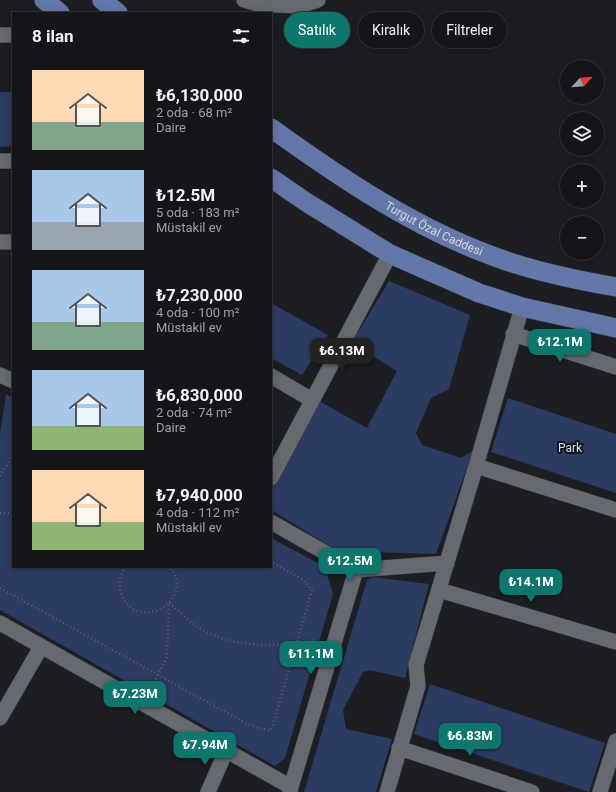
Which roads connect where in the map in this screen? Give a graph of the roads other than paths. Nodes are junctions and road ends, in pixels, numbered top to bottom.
1 (44, 0) edge
2 (102, 0) edge
3 (244, 0) edge
4 (318, 0) edge
5 (59, 12) edge
6 (117, 12) edge
7 (0, 35) edge
8 (12, 35) edge
9 (272, 129) edge
10 (0, 161) edge
11 (12, 161) edge
12 (272, 179) edge
13 (0, 242) edge
14 (12, 242) edge
15 (390, 254) junction
16 (616, 287) edge
17 (522, 307) junction
18 (616, 328) edge
19 (513, 334) junction
20 (616, 367) edge
21 (0, 375) edge
22 (272, 377) edge
23 (12, 381) edge
24 (312, 400) junction
25 (476, 466) junction
26 (272, 476) edge
27 (616, 510) edge
28 (272, 523) edge
29 (447, 563) junction
30 (356, 570) junction
31 (439, 590) junction
32 (0, 623) edge
33 (616, 642) edge
34 (41, 647) junction
35 (0, 718) edge
36 (616, 741) edge
37 (400, 748) junction
38 (226, 751) junction
39 (290, 790) edge
40 (208, 792) edge
41 (387, 792) edge
42 (532, 792) edge
43 (600, 792) edge

1 - 5 main road
2 - 6 main road
3 - 4 street
7 - 8 street
9 - 16 main road, Turgut Özal Caddesi
10 - 11 street
12 - 15 main road
13 - 14 street
15 - 17 main road
15 - 24 street
17 - 18 main road
17 - 19 street
19 - 20 street
19 - 25 street
21 - 23 street
22 - 24 street
24 - 26 street
25 - 27 street
25 - 29 street
28 - 30 street
29 - 30 street
29 - 31 street
30 - 39 street
31 - 33 street
31 - 37 street
32 - 34 street
34 - 35 street
34 - 38 street
36 - 43 street
37 - 41 street
37 - 42 street
38 - 39 street
38 - 40 street

